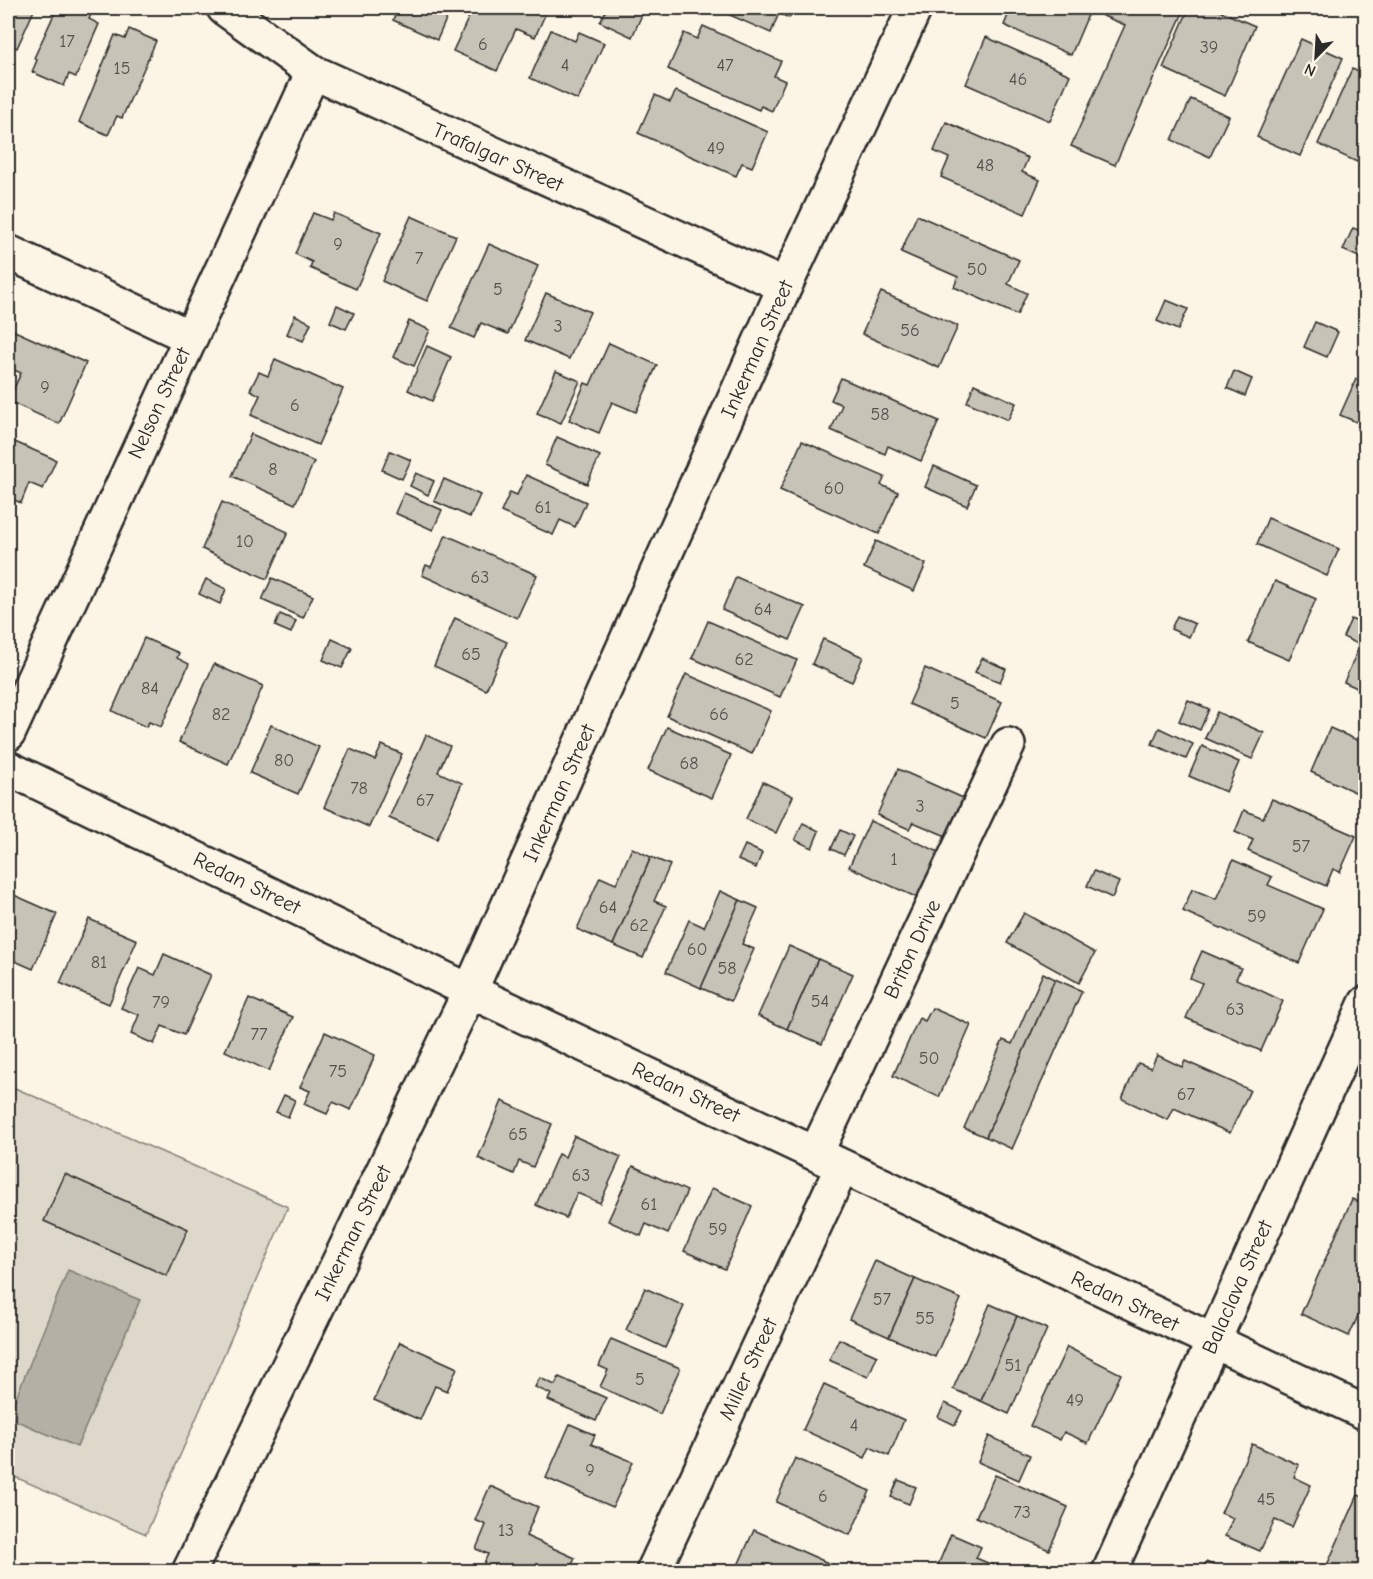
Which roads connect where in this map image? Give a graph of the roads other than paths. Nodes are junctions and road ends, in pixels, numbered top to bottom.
1 (224, 8) edge
2 (915, 8) edge
3 (313, 72) junction
4 (8, 252) edge
5 (784, 286) junction
6 (190, 337) junction
7 (8, 734) edge
8 (1008, 745) dead end
9 (8, 768) edge
10 (470, 991) junction
11 (1365, 1003) edge
12 (829, 1160) junction
13 (1212, 1342) junction
14 (1365, 1413) edge
15 (189, 1572) edge
16 (653, 1572) edge
17 (1108, 1572) edge

1 - 3 street, Trafalgar Street
2 - 5 street, Inkerman Street
3 - 5 street, Trafalgar Street
3 - 6 street, Nelson Street
4 - 6 street
5 - 10 street, Inkerman Street
6 - 7 street, Nelson Street
8 - 12 street, Briton Drive
9 - 10 street, Redan Street
10 - 12 street, Redan Street
10 - 15 street, Inkerman Street
11 - 13 street, Balaclava Street
12 - 13 street, Redan Street
12 - 16 street, Miller Street
13 - 14 street, Redan Street
13 - 17 street, Balaclava Street

